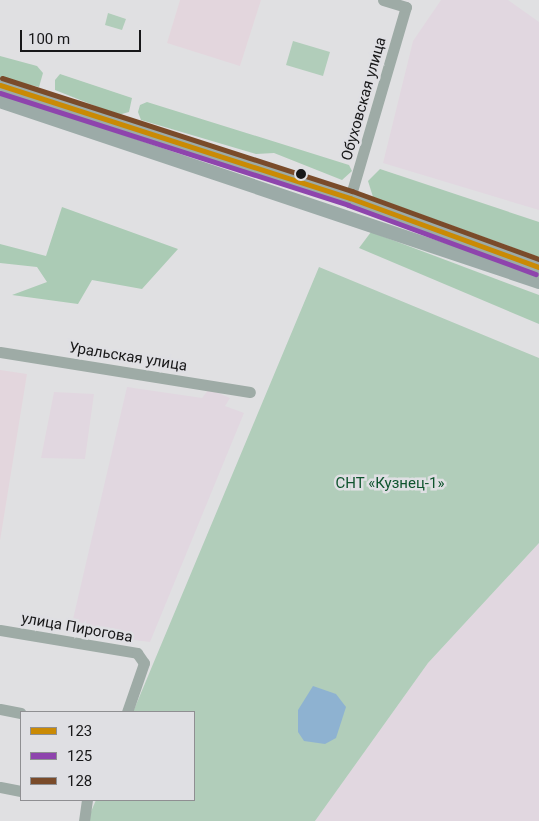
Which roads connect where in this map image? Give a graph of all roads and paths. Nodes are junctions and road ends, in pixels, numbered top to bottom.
1 (383, 0) edge
2 (0, 85) edge
3 (0, 101) edge
4 (350, 198) junction
5 (342, 214) junction
6 (539, 267) edge
7 (539, 282) edge
8 (0, 352) edge
9 (250, 392) dead end
10 (0, 630) edge
11 (0, 709) edge
12 (127, 711) edge
13 (20, 713) edge
14 (0, 788) edge
15 (20, 791) edge
16 (86, 801) edge
17 (84, 821) edge

1 - 4 street, Обуховская улица
2 - 4 main road
3 - 5 main road
4 - 5 main road
4 - 6 main road
5 - 7 main road
8 - 9 street, Уральская улица
10 - 12 street, улица Пирогова
11 - 13 street
14 - 15 street
16 - 17 street

